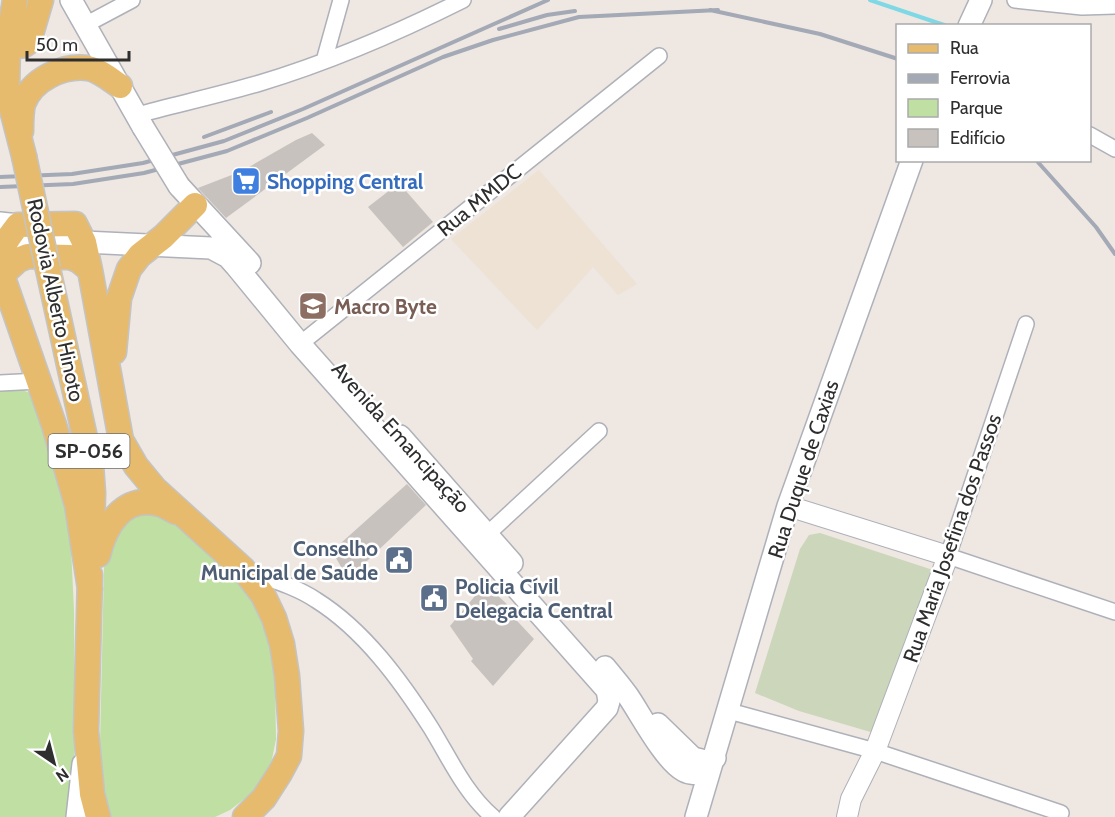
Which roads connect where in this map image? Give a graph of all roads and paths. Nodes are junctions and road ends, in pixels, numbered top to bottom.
1 (15, 0) edge
2 (41, 0) edge
3 (71, 0) edge
4 (132, 0) edge
5 (342, 0) edge
6 (463, 0) edge
7 (981, 0) edge
8 (1015, 0) edge
9 (1115, 6) edge
10 (970, 24) edge
11 (85, 25) junction
12 (12, 41) edge
13 (659, 56) dead end
14 (324, 61) junction
15 (120, 86) junction
16 (140, 121) junction
17 (1091, 136) edge
18 (23, 147) junction
19 (1115, 149) edge
20 (911, 162) edge
21 (195, 205) junction
22 (6, 233) edge
23 (79, 233) junction
24 (151, 245) junction
25 (90, 270) junction
26 (2, 275) junction
27 (1026, 324) dead end
28 (305, 339) junction
29 (39, 381) junction
30 (111, 381) junction
31 (0, 383) edge
32 (599, 431) dead end
33 (788, 506) junction
34 (181, 514) junction
35 (482, 539) junction
36 (948, 556) junction
37 (243, 569) junction
38 (90, 590) junction
39 (1115, 612) edge
40 (627, 694) junction
41 (607, 708) junction
42 (729, 711) junction
43 (86, 731) junction
44 (660, 746) junction
45 (875, 751) junction
46 (715, 758) junction
47 (696, 773) junction
48 (264, 798) junction
49 (699, 808) edge
50 (1061, 813) dead end
51 (77, 817) edge
52 (98, 817) edge
53 (232, 817) edge
54 (245, 817) edge
55 (493, 817) edge
56 (509, 817) edge
57 (847, 817) edge

1 - 12 main road, Rodovia Alberto Hinoto / SP-056
2 - 12 main road, Rodovia Alberto Hinoto / SP-056
3 - 11 main road, Avenida Emancipação
4 - 11 street
5 - 14 street
6 - 14 street
7 - 10 main road
8 - 9 street
11 - 15 main road, Avenida Emancipação
12 - 18 main road, Rodovia Alberto Hinoto / SP-056
13 - 28 street, Rua MMDC
14 - 16 street
15 - 16 main road, Avenida Emancipação
15 - 18 main road
16 - 21 main road, Avenida Emancipação, bridge
17 - 19 street
18 - 38 main road, Rodovia Alberto Hinoto / SP-056, bridge
20 - 33 main road, Rua Duque de Caxias
21 - 24 main road
21 - 28 main road, Avenida Emancipação
22 - 23 main road
22 - 26 main road
23 - 24 main road
23 - 25 main road
24 - 28 main road, Avenida Emancipação
24 - 30 main road
25 - 26 main road
25 - 30 main road
26 - 29 main road
27 - 36 street, Rua Maria Josefina dos Passos
28 - 35 main road, Avenida Emancipação
29 - 31 street
29 - 38 main road
30 - 34 main road, SP-056
32 - 35 street
33 - 36 street
33 - 42 main road, Rua Duque de Caxias
34 - 37 main road, SP-056
34 - 38 main road
35 - 40 main road, Avenida Emancipação
35 - 41 main road, Avenida Emancipação
36 - 39 street
36 - 45 street, Rua Maria Josefina dos Passos
37 - 48 main road, SP-056
37 - 55 street
38 - 43 main road, Rodovia Alberto Hinoto / SP-056
40 - 44 main road, Avenida Emancipação
40 - 46 main road
41 - 44 main road
41 - 56 main road
42 - 45 street
42 - 46 main road, Rua Duque de Caxias
43 - 51 main road
43 - 52 main road, Rodovia Alberto Hinoto / SP-056
44 - 47 main road, Avenida Emancipação
45 - 50 street
45 - 57 street, Rua Maria Josefina dos Passos
46 - 47 main road
46 - 49 main road, Rua Duque de Caxias
47 - 49 main road
48 - 53 main road
48 - 54 main road, SP-056

